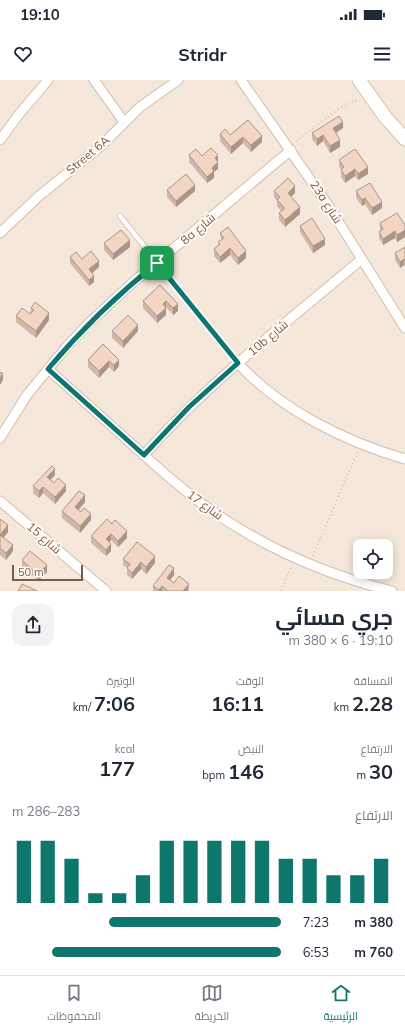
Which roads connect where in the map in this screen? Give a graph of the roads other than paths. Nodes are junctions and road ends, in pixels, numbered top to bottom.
1 (48, 80) edge
2 (94, 80) edge
3 (178, 80) edge
4 (241, 80) edge
5 (359, 80) edge
6 (367, 80) edge
7 (124, 122) junction
8 (405, 139) edge
9 (0, 140) edge
10 (291, 150) junction
11 (120, 216) dead end
12 (1, 230) edge
13 (362, 259) junction
14 (157, 263) junction
15 (405, 328) edge
16 (238, 363) junction
17 (48, 369) junction
18 (0, 438) edge
19 (144, 455) junction
20 (405, 459) edge
21 (0, 501) edge
22 (99, 589) edge
23 (392, 591) edge

1 - 9 street
2 - 7 street
3 - 7 street, Street 6A
4 - 10 street, 23a شارع
5 - 8 street
6 - 8 street
7 - 12 street, Street 6A
10 - 13 street, 23a شارع
10 - 14 street, 8a شارع
11 - 14 lane
13 - 15 street, 23a شارع
13 - 16 street, 10b شارع
14 - 16 lane
14 - 17 street, 8a شارع
16 - 19 street, 10b شارع
16 - 20 street
17 - 18 street, 8a شارع
17 - 19 street, شارع 17
19 - 23 street, شارع 17
21 - 22 street, شارع 15

